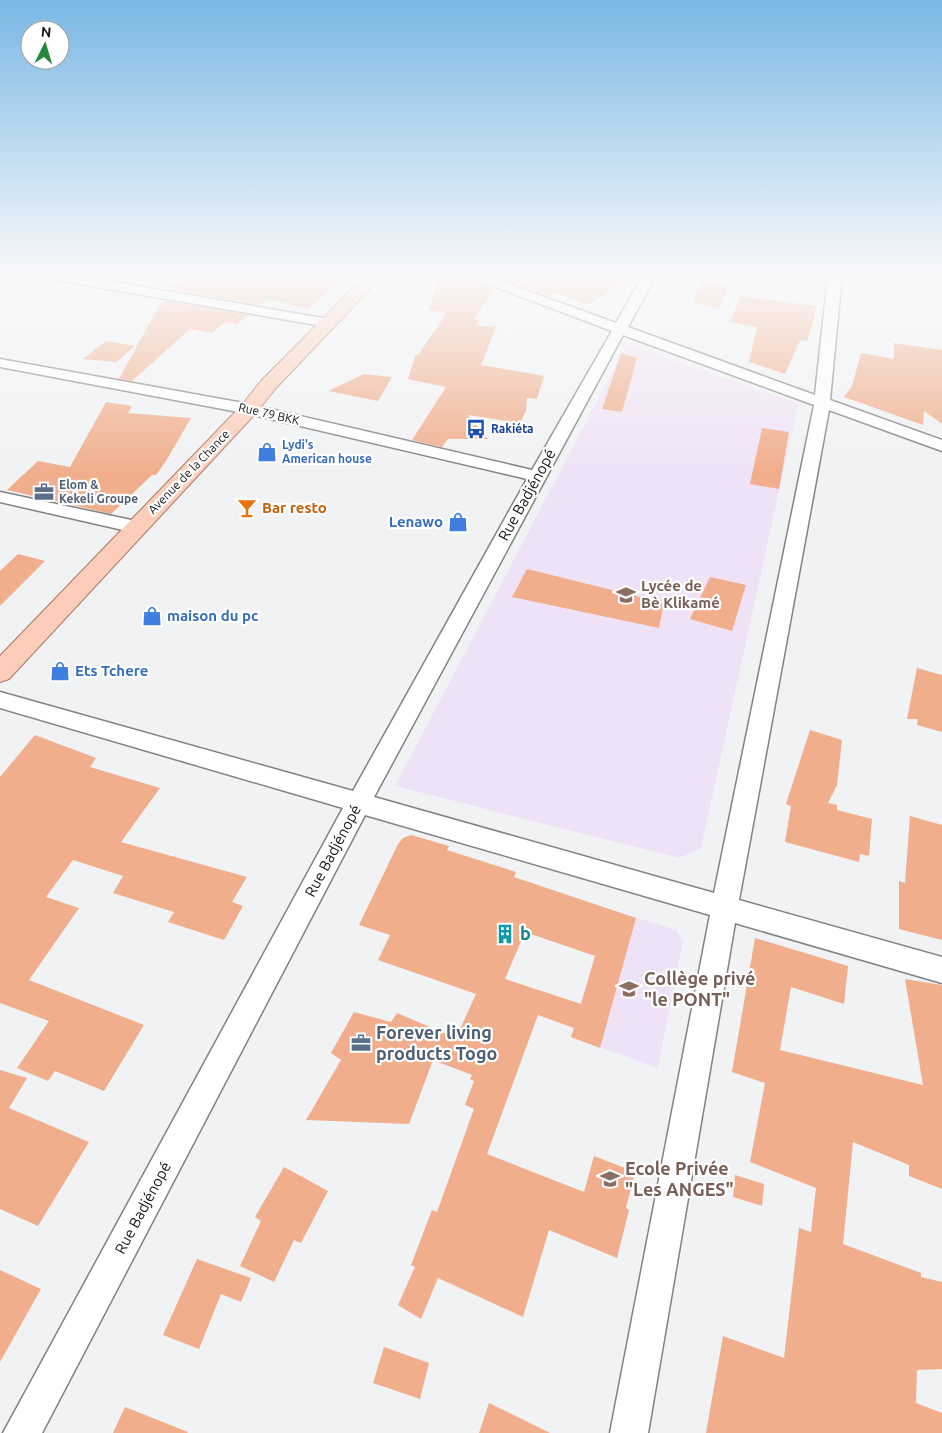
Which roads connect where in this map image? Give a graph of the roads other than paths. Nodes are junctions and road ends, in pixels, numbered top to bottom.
1 (313, 339) edge
2 (615, 339) edge
3 (645, 339) edge
4 (829, 339) edge
5 (0, 363) edge
6 (822, 403) junction
7 (249, 409) junction
8 (942, 446) edge
9 (536, 476) junction
10 (0, 497) edge
11 (136, 527) junction
12 (0, 672) edge
13 (0, 700) edge
14 (358, 804) junction
15 (724, 909) junction
16 (942, 970) edge
17 (22, 1433) edge
18 (629, 1433) edge

1 - 7 main road, Avenue de la Chance
2 - 9 street, Rue Badjénopé
3 - 6 street
4 - 6 street
5 - 7 street, Rue 79 BKK
6 - 8 street
6 - 15 street
7 - 9 street, Rue 79 BKK
7 - 11 main road, Avenue de la Chance
9 - 14 street, Rue Badjénopé
10 - 11 street
11 - 12 main road, Avenue de la Chance
13 - 14 street
14 - 15 street
14 - 17 street, Rue Badjénopé
15 - 16 street
15 - 18 street

